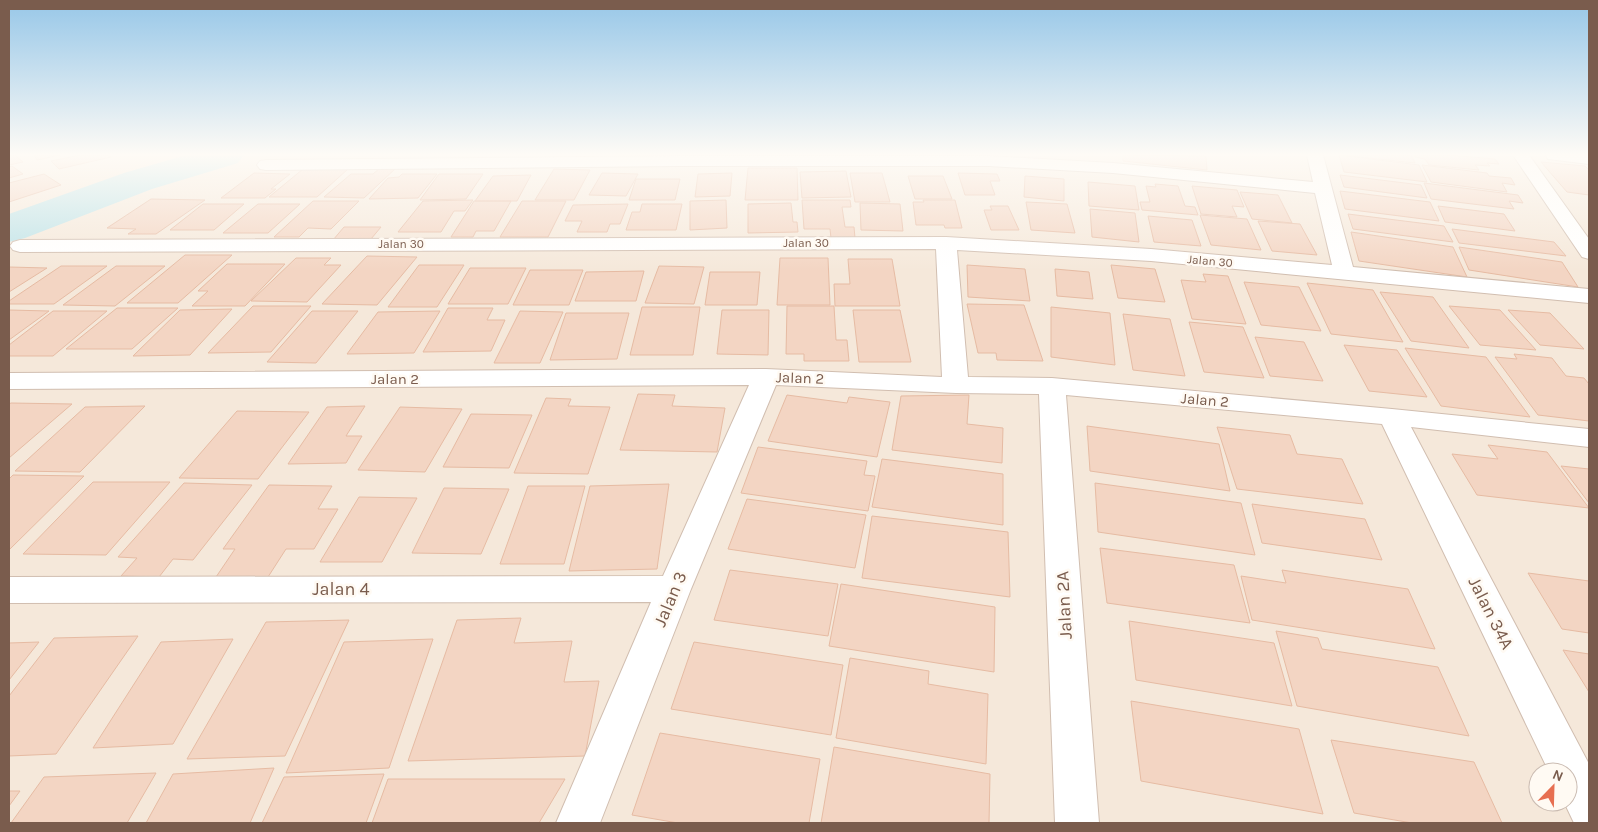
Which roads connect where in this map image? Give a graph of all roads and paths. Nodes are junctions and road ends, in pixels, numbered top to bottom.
1 (1324, 194) edge
2 (1548, 194) edge
3 (946, 244) junction
4 (20, 246) dead end
5 (1589, 253) edge
6 (1344, 272) junction
7 (1589, 296) edge
8 (766, 377) junction
9 (9, 381) edge
10 (956, 385) junction
11 (1052, 386) junction
12 (1392, 417) junction
13 (1589, 438) edge
14 (674, 589) junction
15 (9, 590) edge
16 (1589, 808) edge
17 (578, 823) edge
18 (1077, 823) edge

1 - 6 street
2 - 5 street
3 - 4 street, Jalan 30
3 - 6 street, Jalan 30
3 - 10 street
6 - 7 street, Jalan 30
8 - 9 street, Jalan 2
8 - 10 street, Jalan 2
8 - 14 street, Jalan 3
10 - 11 street, Jalan 2
11 - 12 street, Jalan 2
11 - 18 street, Jalan 2A
12 - 13 street, Jalan 2
12 - 16 street, Jalan 34A
14 - 15 street, Jalan 4
14 - 17 street, Jalan 3

